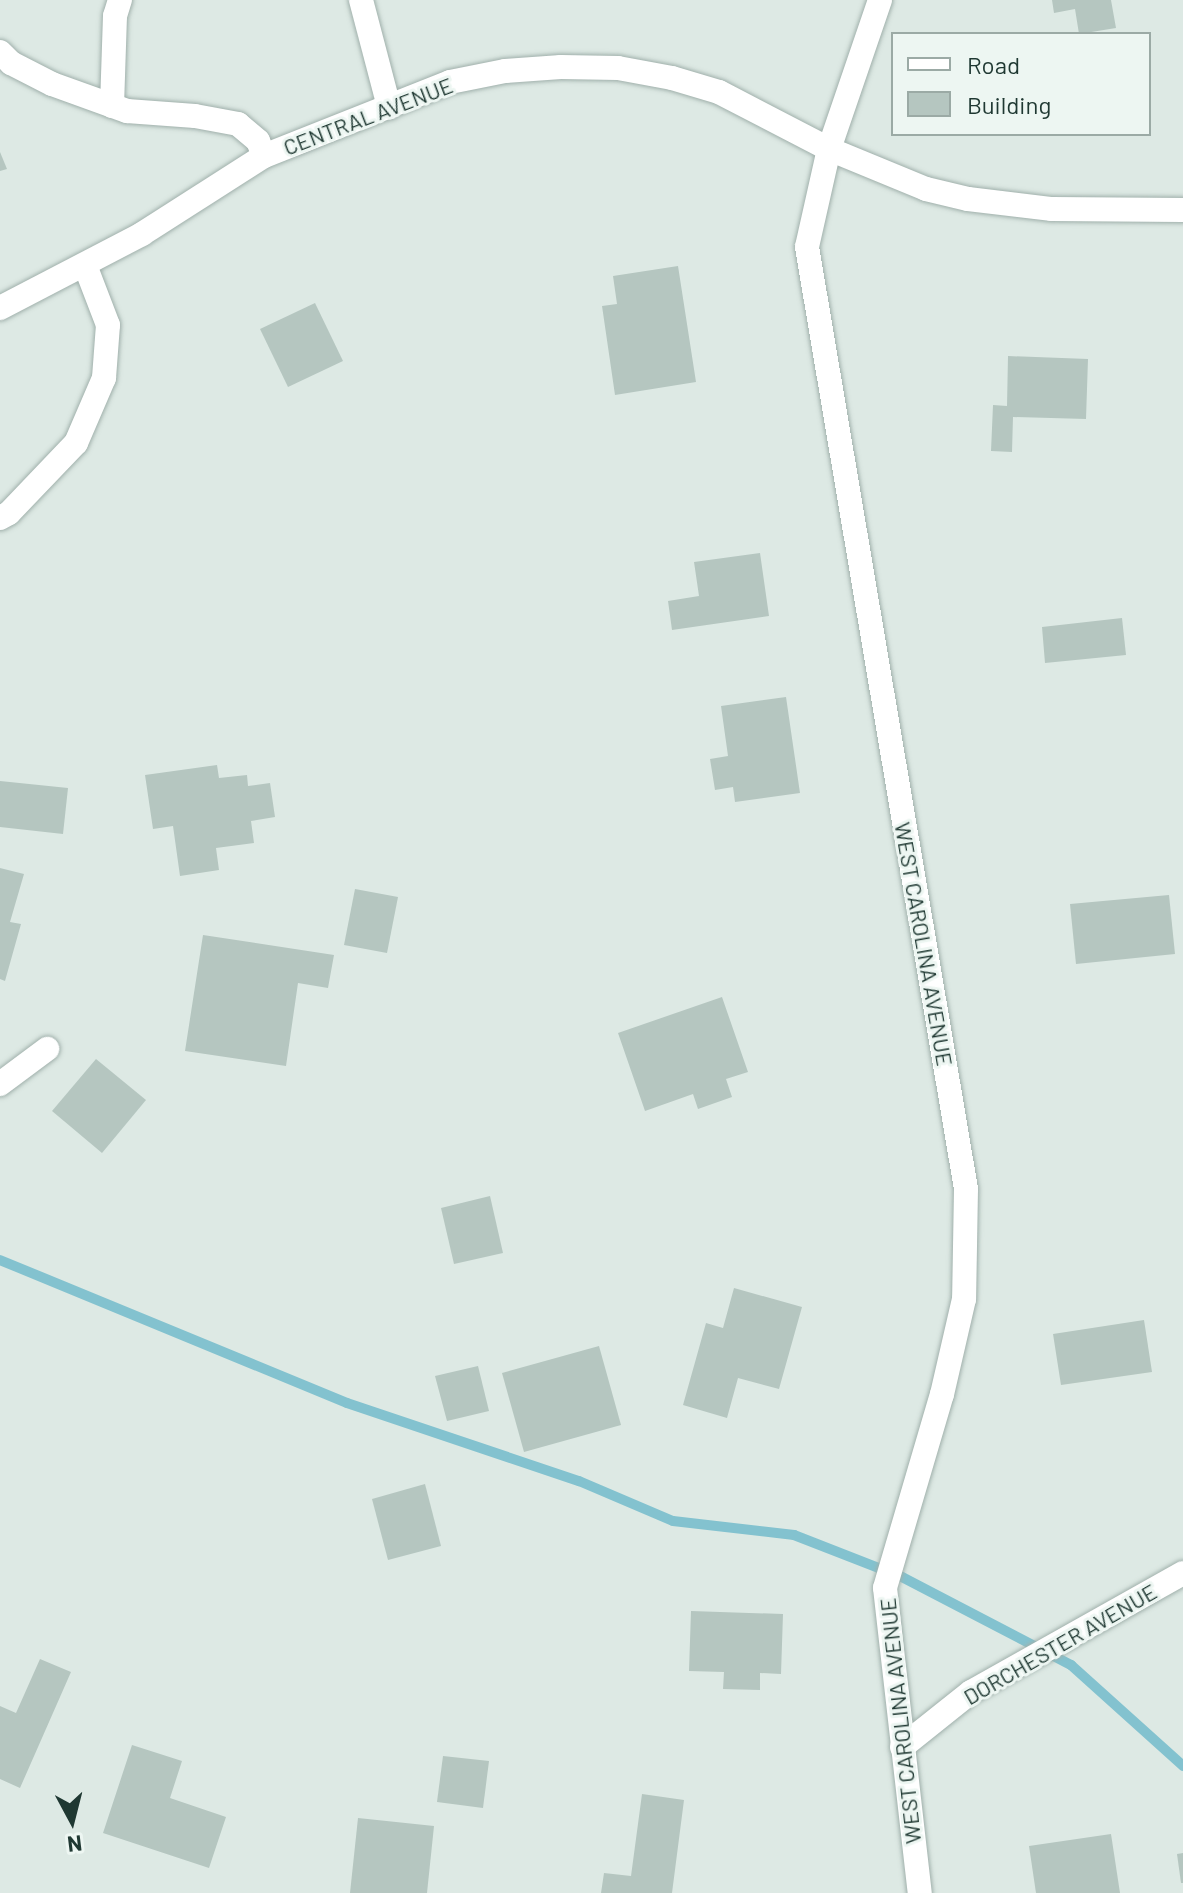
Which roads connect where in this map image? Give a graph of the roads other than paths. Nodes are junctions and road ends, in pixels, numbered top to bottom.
1 (120, 0) edge
2 (361, 0) edge
3 (880, 0) edge
4 (0, 52) edge
5 (112, 106) junction
6 (389, 107) junction
7 (829, 149) junction
8 (264, 156) junction
9 (1183, 210) edge
10 (85, 265) junction
11 (0, 308) edge
12 (0, 518) edge
13 (47, 1049) dead end
14 (0, 1084) edge
15 (1183, 1573) edge
16 (902, 1747) junction
17 (920, 1893) edge

1 - 5 street
2 - 6 street
3 - 7 street, WEST CAROLINA AVENUE
4 - 5 street
5 - 8 street
6 - 7 street, CENTRAL AVENUE
6 - 8 street, CENTRAL AVENUE
7 - 9 street, CENTRAL AVENUE
7 - 16 street, WEST CAROLINA AVENUE
8 - 10 street, CENTRAL AVENUE
10 - 11 street, CENTRAL AVENUE
10 - 12 street
13 - 14 street
15 - 16 street, DORCHESTER AVENUE
16 - 17 street, WEST CAROLINA AVENUE

